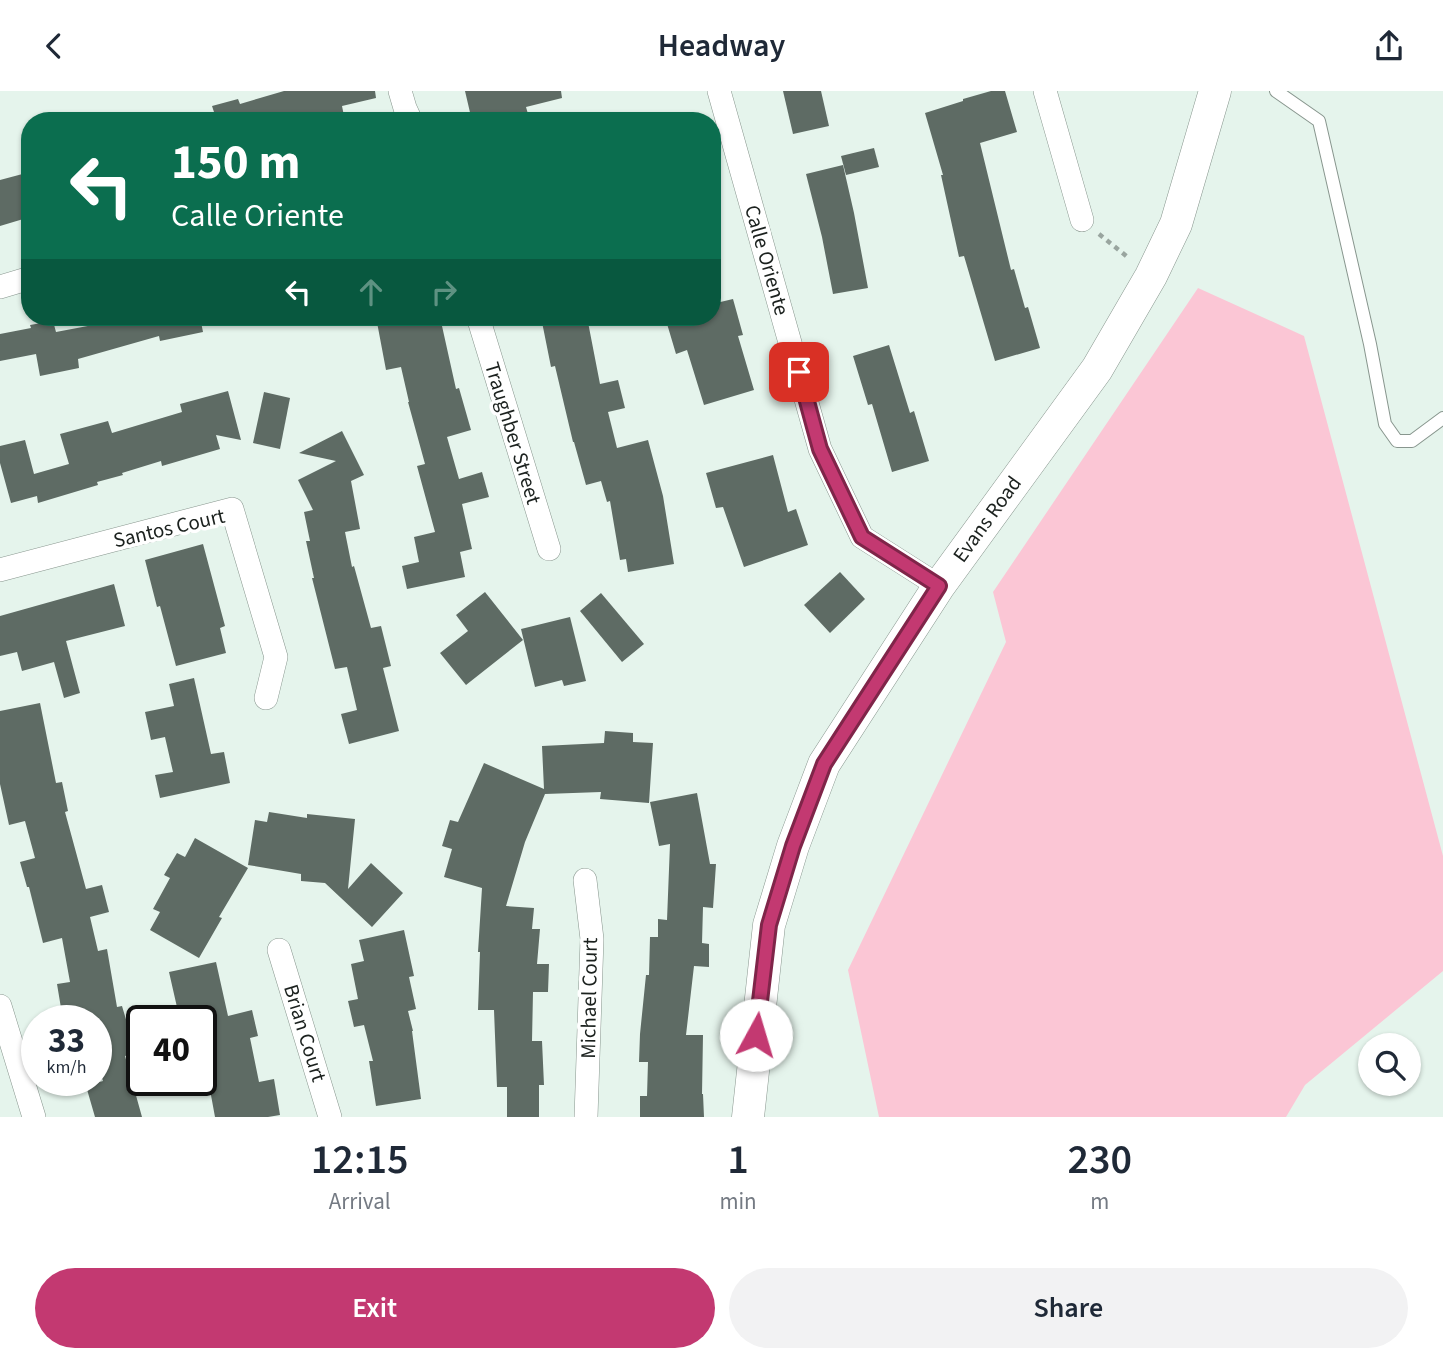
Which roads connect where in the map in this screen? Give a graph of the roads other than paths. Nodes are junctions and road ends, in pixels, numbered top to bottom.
1 (400, 91) edge
2 (719, 91) edge
3 (1045, 91) edge
4 (1215, 91) edge
5 (1276, 91) edge
6 (407, 112) edge
7 (1082, 220) road end
8 (21, 281) edge
9 (0, 287) edge
10 (481, 326) edge
11 (1443, 418) edge
12 (549, 549) dead end
13 (0, 570) edge
14 (939, 586) junction
15 (266, 698) dead end
16 (585, 880) dead end
17 (279, 950) dead end
18 (0, 1006) edge
19 (34, 1117) edge
20 (330, 1117) edge
21 (586, 1117) edge
22 (748, 1117) edge

1 - 6 street
2 - 14 street, Calle Oriente
3 - 7 street
4 - 14 street, Evans Road
5 - 11 lane
8 - 9 street
10 - 12 street, Traughber Street
13 - 15 street, Santos Court
14 - 22 street, Evans Road
16 - 21 street, Michael Court
17 - 20 street, Brian Court
18 - 19 street

